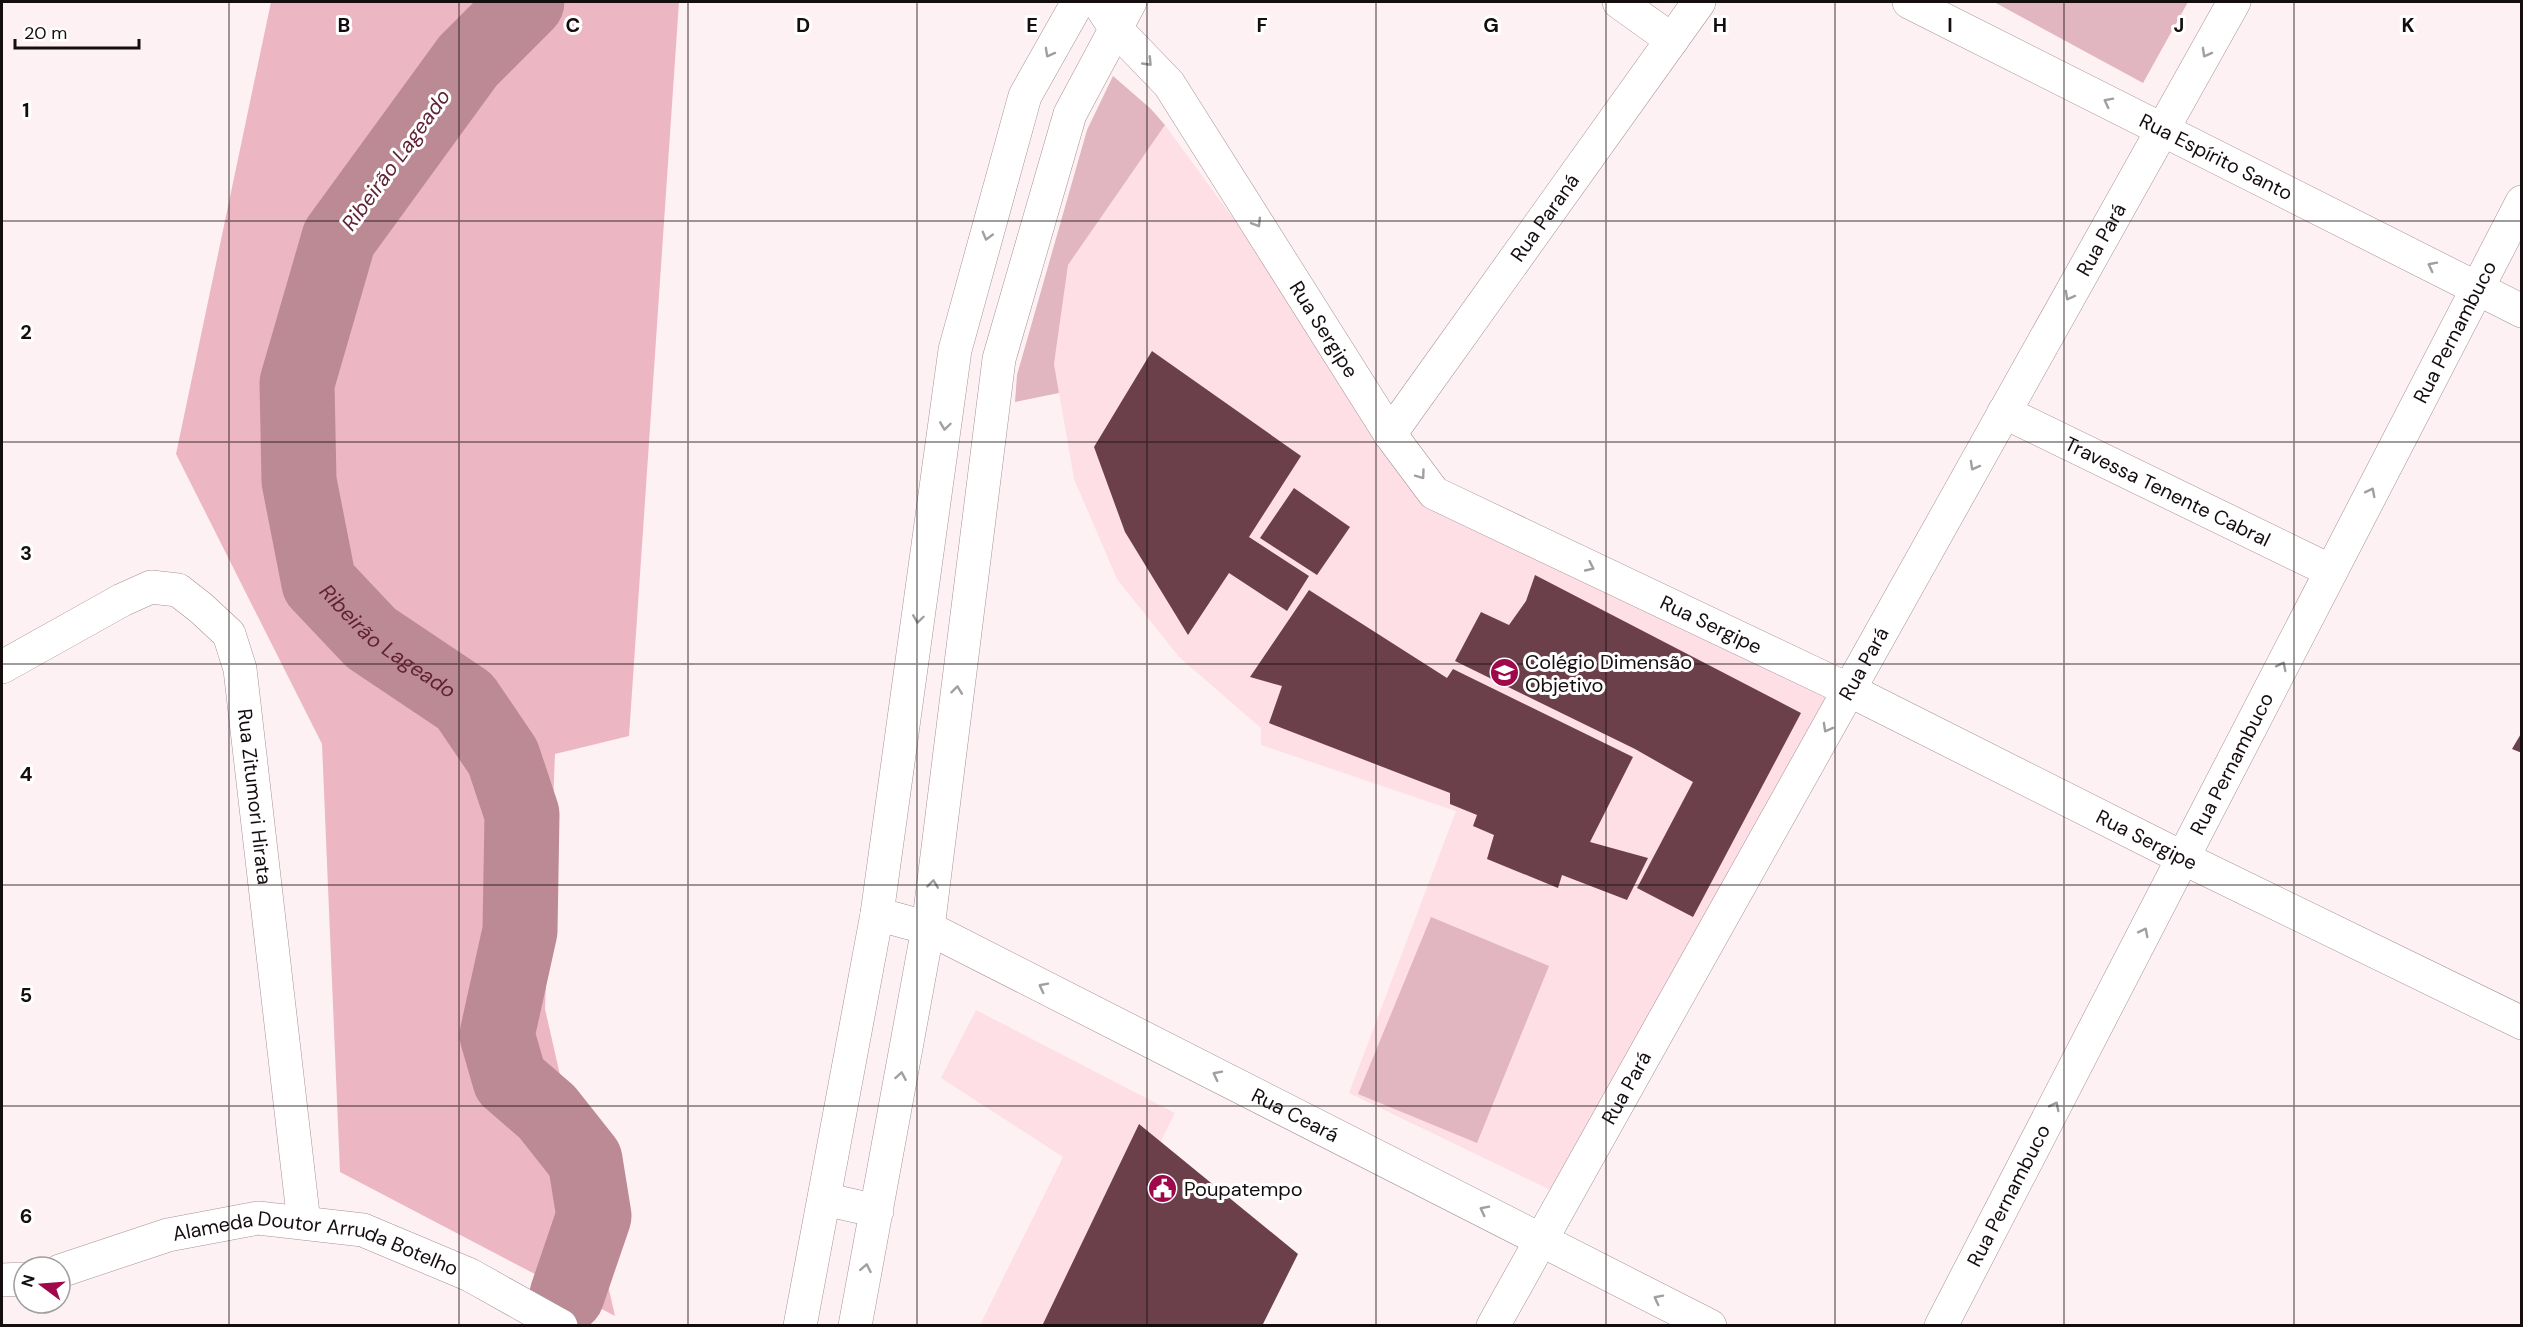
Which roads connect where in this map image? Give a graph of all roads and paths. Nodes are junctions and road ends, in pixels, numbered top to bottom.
1 (1078, 2) edge
2 (1098, 2) edge
3 (1619, 2) edge
4 (1699, 2) edge
5 (1909, 2) edge
6 (2234, 2) edge
7 (1123, 15) edge
8 (1671, 40) junction
9 (2163, 130) junction
10 (2522, 202) edge
11 (2476, 289) junction
12 (2522, 311) edge
13 (2004, 412) junction
14 (1390, 434) junction
15 (939, 469) junction
16 (985, 474) junction
17 (2331, 570) junction
18 (2, 667) edge
19 (1849, 690) junction
20 (2183, 858) junction
21 (877, 914) junction
22 (928, 928) junction
23 (2522, 1023) edge
24 (824, 1199) junction
25 (877, 1211) junction
26 (304, 1223) junction
27 (1542, 1239) junction
28 (72, 1267) edge
29 (561, 1326) edge
30 (800, 1326) edge
31 (855, 1326) edge
32 (1493, 1326) edge
33 (1710, 1326) edge
34 (1941, 1326) edge

1 -> 15 street
2 - 7 street, Rua Sergipe
3 - 8 street
4 - 8 street, Rua Paraná
9 -> 5 street, Rua Espírito Santo
6 -> 9 street, Rua Pará
7 -> 14 street, Rua Sergipe
7 - 16 street
8 - 14 street, Rua Paraná
11 -> 9 street, Rua Espírito Santo
9 -> 13 street, Rua Pará
10 - 11 street, Rua Pernambuco
11 - 12 street, Rua Espírito Santo
17 -> 11 street, Rua Pernambuco
13 - 17 street, Travessa Tenente Cabral
13 -> 19 street, Rua Pará
14 -> 19 street, Rua Sergipe
15 - 16 street
15 -> 21 street
22 -> 16 street
20 -> 17 street, Rua Pernambuco
18 - 26 street, Rua Zitumori Hirata
19 - 20 street, Rua Sergipe
19 -> 27 street, Rua Pará
20 - 23 street, Rua Sergipe
34 -> 20 street, Rua Pernambuco
21 - 22 street, Rua Ceará
21 - 24 street
25 -> 22 street
27 -> 22 street, Rua Ceará
24 - 25 street
24 - 30 street
31 -> 25 street
26 - 28 street, Alameda Doutor Arruda Botelho
26 - 29 street, Alameda Doutor Arruda Botelho
27 - 32 street, Rua Pará
33 -> 27 street, Rua Ceará

